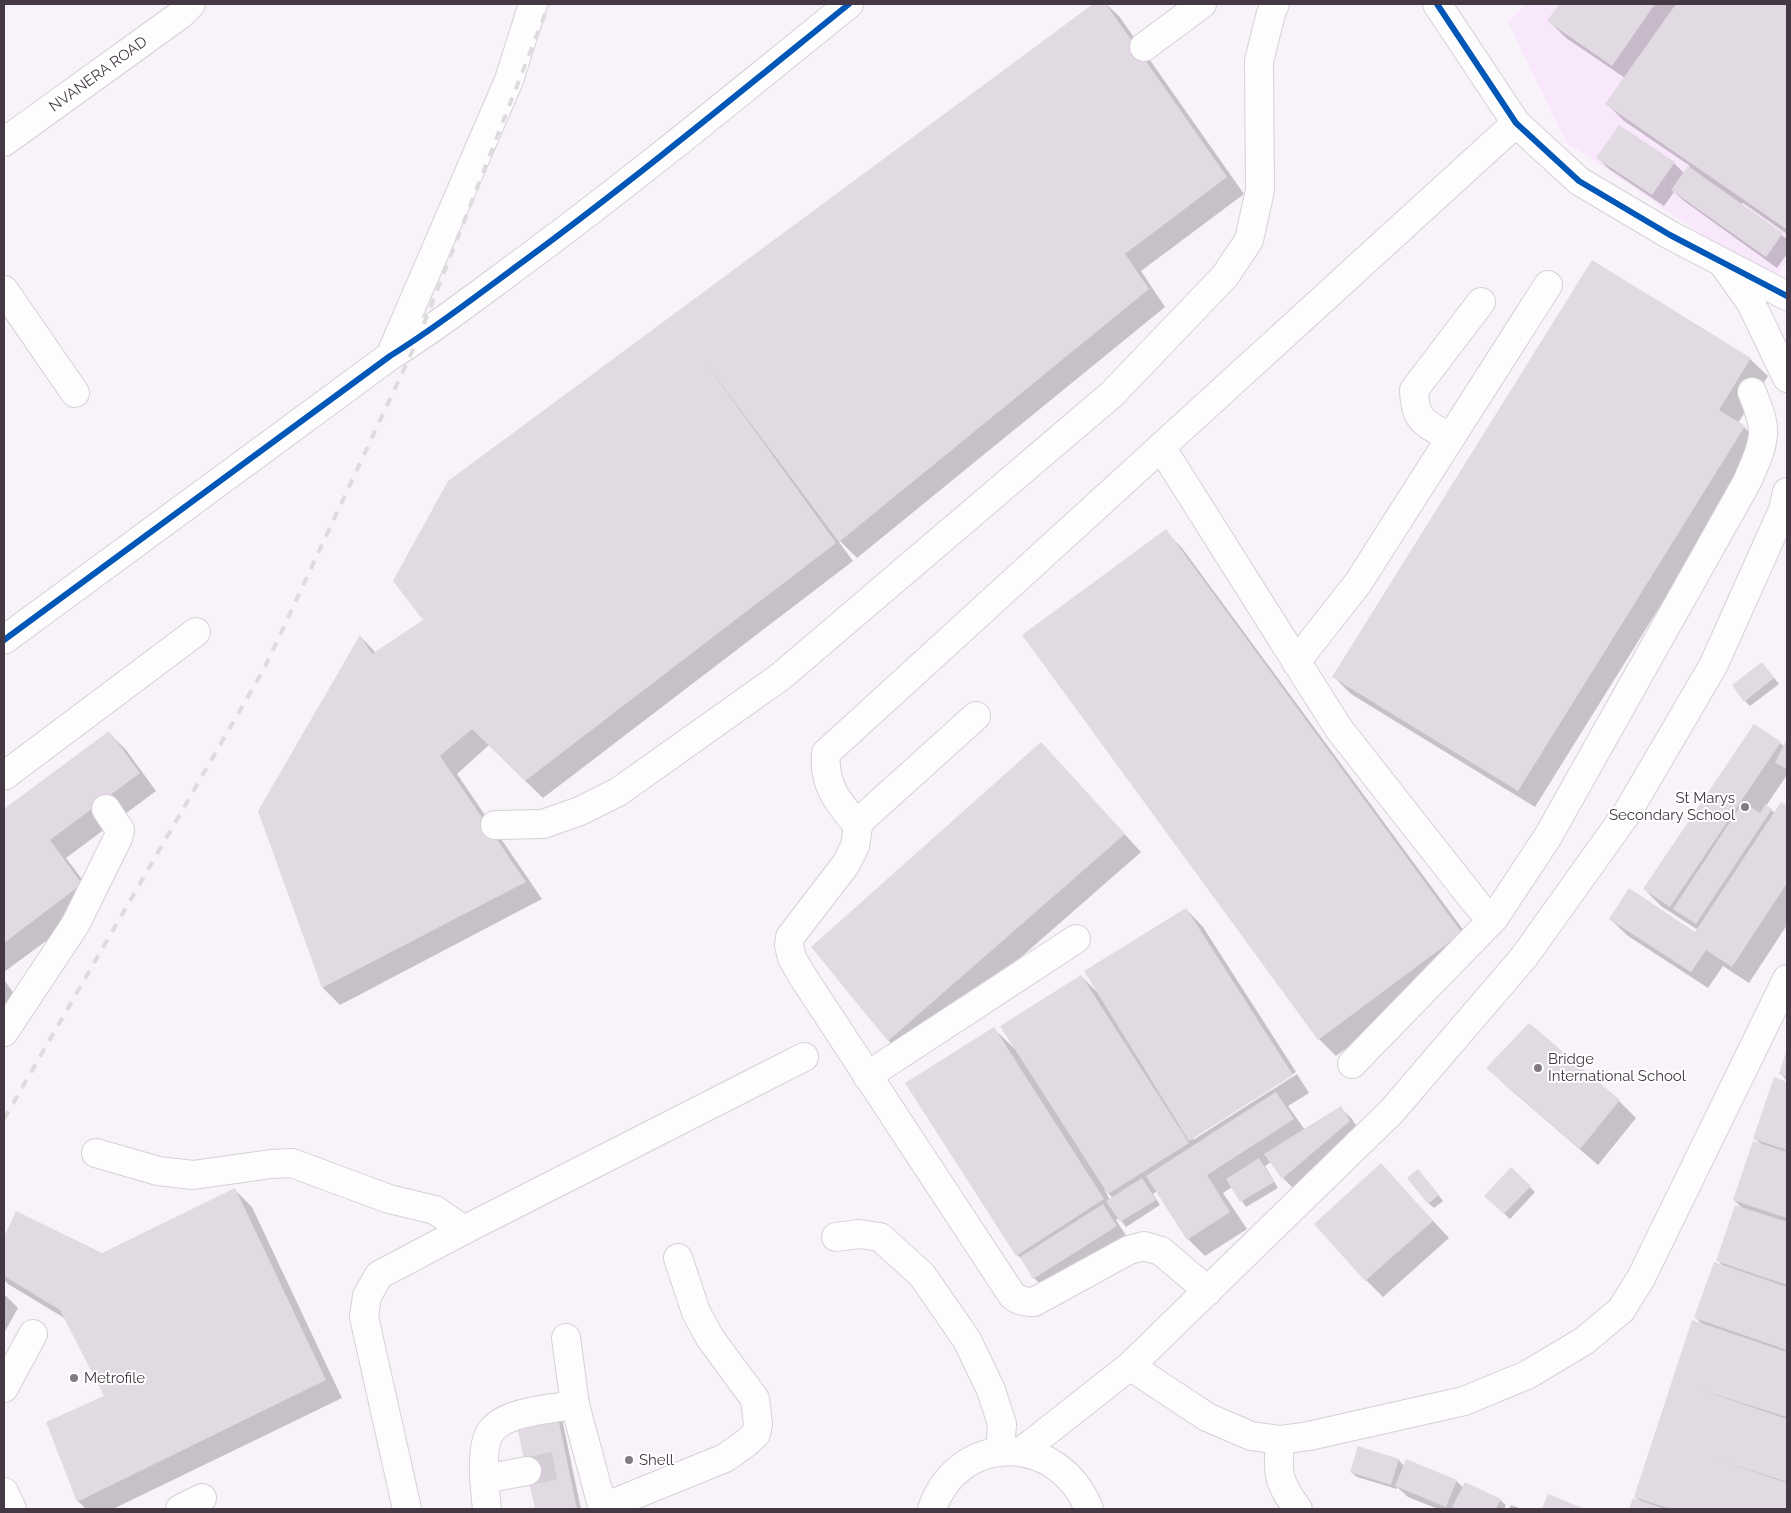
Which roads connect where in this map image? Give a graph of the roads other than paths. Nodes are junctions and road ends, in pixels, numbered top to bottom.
1 (191, 4) edge
2 (533, 4) edge
3 (849, 4) edge
4 (1202, 4) edge
5 (1275, 4) edge
6 (1438, 4) edge
7 (1144, 47) dead end
8 (1516, 124) junction
9 (4, 142) edge
10 (1722, 261) junction
11 (1548, 285) dead end
12 (4, 290) edge
13 (1787, 296) edge
14 (1481, 302) dead end
15 (390, 356) junction
16 (1787, 378) edge
17 (1752, 392) dead end
18 (75, 393) dead end
19 (1450, 438) junction
20 (1161, 447) junction
21 (1787, 492) edge
22 (196, 632) dead end
23 (4, 640) edge
24 (1296, 662) junction
25 (976, 716) dead end
26 (4, 776) edge
27 (106, 809) dead end
28 (494, 825) dead end
29 (858, 826) junction
30 (1494, 918) junction
31 (1076, 939) dead end
32 (1787, 979) edge
33 (4, 1032) edge
34 (804, 1057) dead end
35 (1352, 1064) dead end
36 (868, 1076) junction
37 (96, 1153) dead end
38 (464, 1230) junction
39 (836, 1238) dead end
40 (678, 1258) dead end
41 (1208, 1291) junction
42 (33, 1334) dead end
43 (566, 1338) dead end
44 (1130, 1366) junction
45 (4, 1388) edge
46 (575, 1405) junction
47 (1280, 1440) junction
48 (1011, 1451) junction
49 (527, 1471) tunnel mouth
50 (484, 1479) junction
51 (1086, 1502) edge
52 (407, 1509) edge
53 (487, 1509) edge
54 (602, 1509) edge
55 (932, 1509) edge
56 (1107, 1509) edge
57 (1298, 1509) edge

1 - 9 street, NVANERA ROAD
2 - 15 street
3 - 15 street
4 - 7 street
5 - 28 street
6 - 8 street
8 - 10 street
8 - 20 street
10 - 13 street
10 - 16 street
11 - 19 street
12 - 18 street
14 - 19 street
15 - 23 street
17 - 30 street
19 - 24 street
20 - 24 street
20 - 29 street
21 - 41 street
22 - 26 street
24 - 30 street
25 - 29 street
27 - 33 street
29 - 36 street
30 - 35 street
31 - 36 street
32 - 47 street
34 - 38 street
36 - 41 street
37 - 38 street
38 - 52 street
39 - 48 street
40 - 54 street
41 - 44 street
42 - 45 street
43 - 46 street
44 - 47 street
44 - 48 street
46 - 50 street
46 - 54 street
47 - 57 street
48 - 51 street
48 - 55 street
49 - 50 street
50 - 53 street
51 - 56 street

